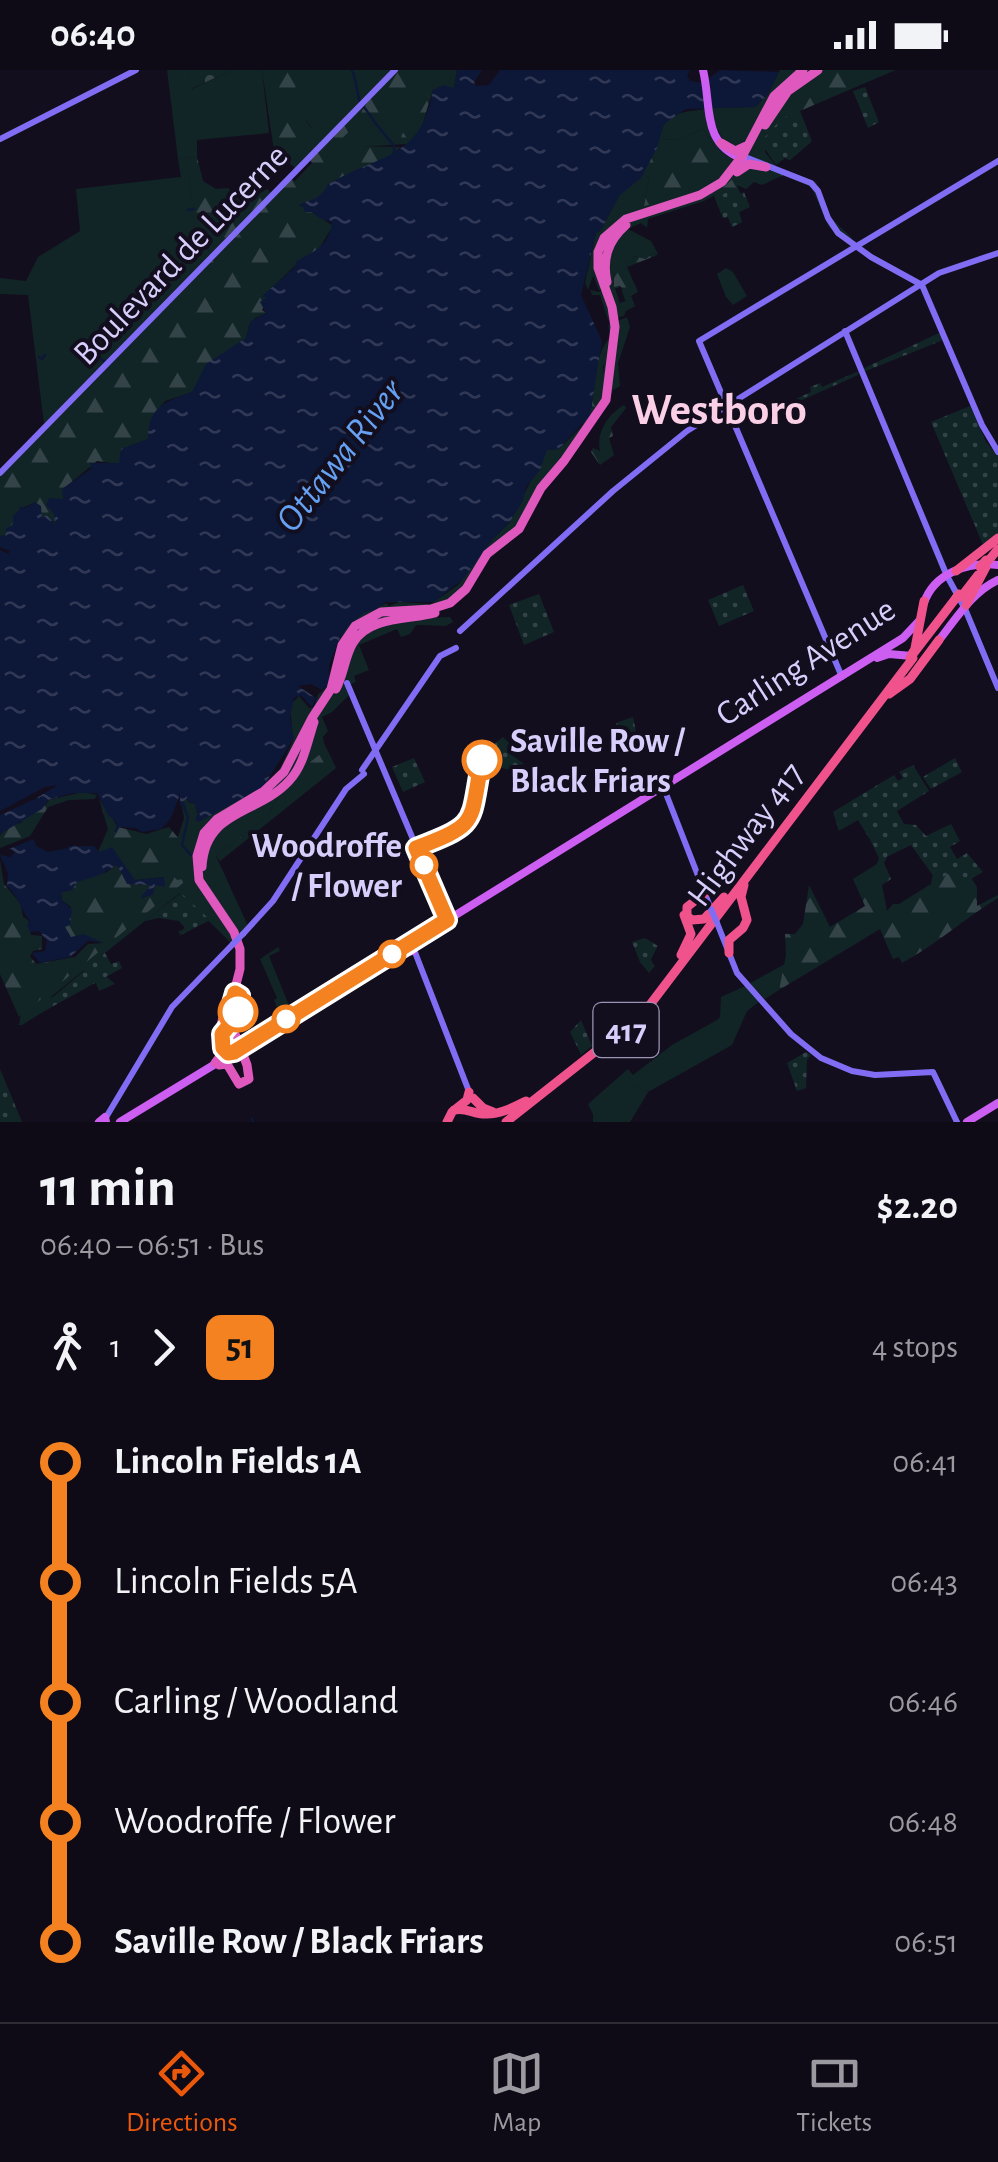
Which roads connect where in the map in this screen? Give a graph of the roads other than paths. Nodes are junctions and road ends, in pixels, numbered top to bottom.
1 (136, 70) edge
2 (395, 70) edge
3 (703, 70) edge
4 (803, 70) edge
5 (818, 70) edge
6 (757, 134) junction
7 (0, 139) edge
8 (722, 146) junction
9 (743, 158) junction
10 (998, 161) edge
11 (767, 166) junction
12 (730, 177) junction
13 (854, 243) junction
14 (998, 253) edge
15 (920, 284) junction
16 (616, 320) junction
17 (844, 331) junction
18 (727, 404) junction
19 (998, 453) edge
20 (0, 473) edge
21 (998, 544) edge
22 (985, 564) edge
23 (950, 575) junction
24 (998, 580) edge
25 (924, 601) junction
26 (961, 604) junction
27 (388, 611) junction
28 (479, 612) junction
29 (395, 621) junction
30 (476, 624) dead end
31 (460, 631) dead end
32 (939, 640) junction
33 (456, 648) dead end
34 (345, 650) junction
35 (913, 656) junction
36 (840, 676) junction
37 (345, 678) junction
38 (998, 688) edge
39 (876, 706) junction
40 (309, 730) junction
41 (377, 752) junction
42 (817, 781) junction
43 (664, 787) junction
44 (424, 845) dead end
45 (420, 855) junction
46 (508, 871) dead end
47 (750, 872) junction
48 (518, 875) junction
49 (702, 888) junction
50 (499, 893) junction
51 (727, 894) junction
52 (446, 918) junction
53 (716, 923) junction
54 (737, 932) junction
55 (723, 938) junction
56 (413, 948) junction
57 (728, 953) junction
58 (678, 961) junction
59 (231, 996) junction
60 (230, 1023) junction
61 (255, 1041) junction
62 (235, 1053) junction
63 (214, 1065) junction
64 (248, 1069) junction
65 (192, 1077) junction
66 (469, 1090) junction
67 (998, 1104) edge
68 (454, 1110) junction
69 (497, 1117) edge
70 (480, 1118) edge
71 (103, 1120) edge
72 (124, 1122) edge
73 (448, 1122) edge
74 (510, 1122) edge
75 (963, 1122) edge

1 - 7 main road
2 - 20 main road, Boulevard de Lucerne
3 - 8 main road
4 - 6 highway
5 - 6 highway
6 - 8 highway
6 - 9 highway
6 - 11 highway
8 - 9 main road
8 - 12 highway
9 - 11 main road
9 - 12 highway
10 - 13 main road
11 - 12 highway
11 - 13 main road
12 - 16 highway
13 - 15 main road
13 - 18 main road
14 - 15 main road
15 - 17 main road
15 - 19 main road
16 - 27 highway
16 - 29 highway
17 - 18 main road
17 - 23 main road
18 - 28 main road
18 - 36 main road
21 - 22 highway, Highway 417 / 417
21 - 23 highway
22 - 23 main road, Carling Avenue
22 - 26 highway, Highway 417 / 417
23 - 25 main road, Carling Avenue
23 - 26 main road
24 - 26 main road, Carling Avenue
25 - 35 highway
25 - 36 main road, Carling Avenue
26 - 32 main road, Carling Avenue
26 - 35 highway, Highway 417 / 417
26 - 38 main road
27 - 29 highway
27 - 34 highway
28 - 30 main road
28 - 31 main road
29 - 34 highway
32 - 36 main road, Carling Avenue
32 - 39 highway
33 - 41 main road
34 - 37 highway
34 - 40 highway
35 - 39 highway, Highway 417 / 417
35 - 42 highway, 417
36 - 43 main road, Carling Avenue
37 - 40 highway
37 - 41 main road
39 - 42 highway, Highway 417 / 417
40 - 59 highway
40 - 60 highway
41 - 45 main road
41 - 71 main road, bridge
42 - 47 highway, Highway 417 / 417
42 - 51 highway, 417
43 - 48 main road, Carling Avenue
43 - 49 main road
43 - 50 main road, Carling Avenue
44 - 45 main road
45 - 52 main road
46 - 48 main road
47 - 53 highway, Highway 417 / 417
47 - 54 highway
48 - 50 main road, Carling Avenue
49 - 51 highway
49 - 53 main road, bridge
49 - 58 highway
50 - 52 main road, Carling Avenue
50 - 52 main road, Carling Avenue
51 - 58 highway, 417
52 - 56 main road, Carling Avenue
53 - 54 highway
53 - 54 highway
53 - 55 main road
53 - 74 highway, Highway 417 / 417
54 - 55 highway
54 - 57 highway
55 - 57 main road
56 - 61 main road, Carling Avenue
56 - 61 main road, Carling Avenue
56 - 66 main road
57 - 75 main road
58 - 69 highway, 417
59 - 60 highway
59 - 63 highway
60 - 62 highway
60 - 64 highway
61 - 62 main road, Carling Avenue, bridge
62 - 63 main road, Carling Avenue
62 - 64 highway
63 - 64 highway
63 - 65 main road, Carling Avenue
63 - 65 main road
63 - 72 main road, Carling Avenue
65 - 72 main road, Carling Avenue
66 - 68 highway
66 - 69 highway
66 - 70 main road
67 - 75 main road
67 - 75 main road
68 - 70 highway
68 - 73 highway
69 - 70 highway
70 - 73 highway

